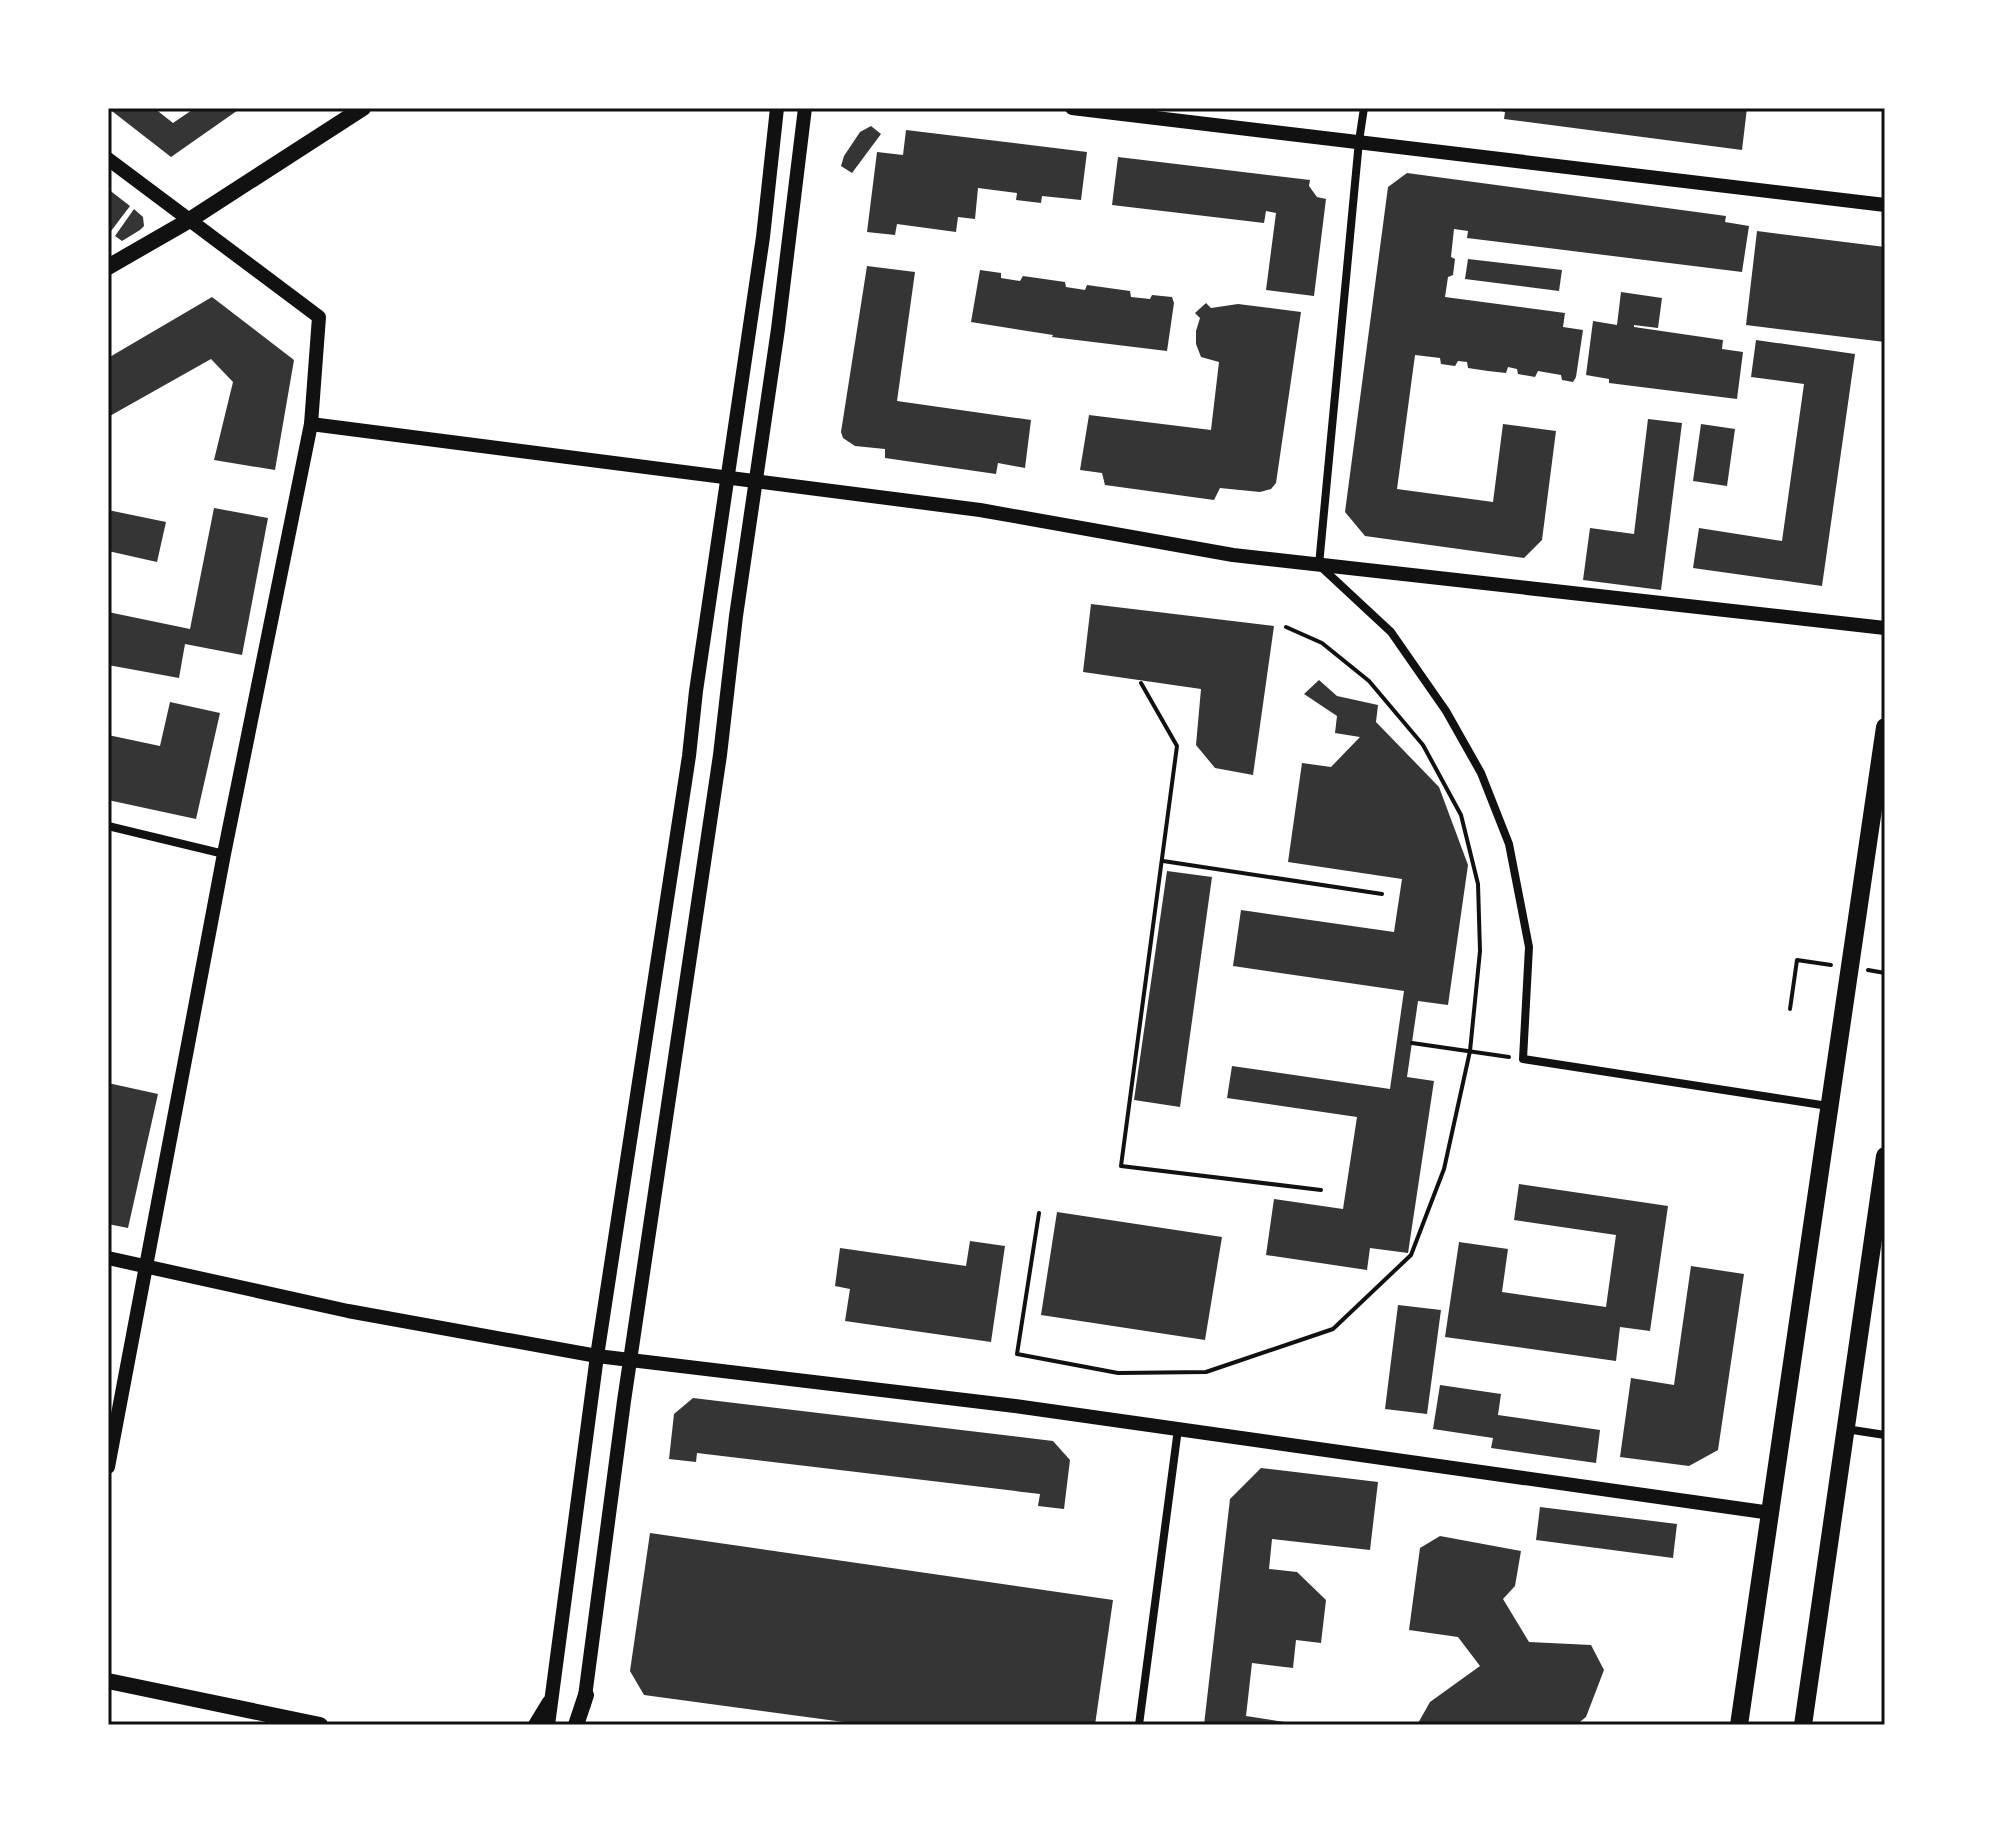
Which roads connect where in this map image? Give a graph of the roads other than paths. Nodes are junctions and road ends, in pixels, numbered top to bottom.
1 (363, 108) edge
2 (777, 108) edge
3 (805, 108) edge
4 (1072, 108) edge
5 (1364, 108) edge
6 (1359, 141) junction
7 (108, 159) edge
8 (1885, 205) edge
9 (188, 221) junction
10 (108, 267) edge
11 (311, 424) junction
12 (728, 478) junction
13 (757, 481) junction
14 (1319, 565) junction
15 (1885, 628) edge
16 (1885, 727) edge
17 (108, 826) edge
18 (224, 854) junction
19 (1828, 1106) junction
20 (1885, 1156) edge
21 (108, 1258) edge
22 (146, 1267) junction
23 (597, 1356) junction
24 (630, 1360) junction
25 (1178, 1429) junction
26 (1845, 1429) junction
27 (1885, 1435) edge
28 (108, 1467) edge
29 (1771, 1513) junction
30 (108, 1681) edge
31 (554, 1691) junction
32 (586, 1695) joint
33 (320, 1725) edge
34 (535, 1725) edge
35 (548, 1725) edge
36 (579, 1725) edge
37 (1139, 1725) edge
38 (1739, 1725) edge
39 (1803, 1725) edge

1 - 9 main road
2 - 12 street
3 - 13 street
4 - 6 street
5 - 6 street
6 - 8 street
6 - 14 street
7 - 9 street
9 - 10 main road
9 - 11 street
11 - 12 street
11 - 18 street
12 - 13 street
12 - 23 street
13 - 14 street
13 - 24 street
14 - 15 street
14 - 19 street
16 - 19 main road
17 - 18 street
18 - 22 street
19 - 29 main road
20 - 26 main road
21 - 22 street
22 - 23 street
22 - 28 street
23 - 24 street
23 - 31 street
24 - 25 street
24 - 32 street
25 - 29 street
25 - 37 street
26 - 27 street
26 - 39 main road
29 - 38 main road
30 - 33 main road
31 - 34 street
31 - 35 street
32 - 36 main road

